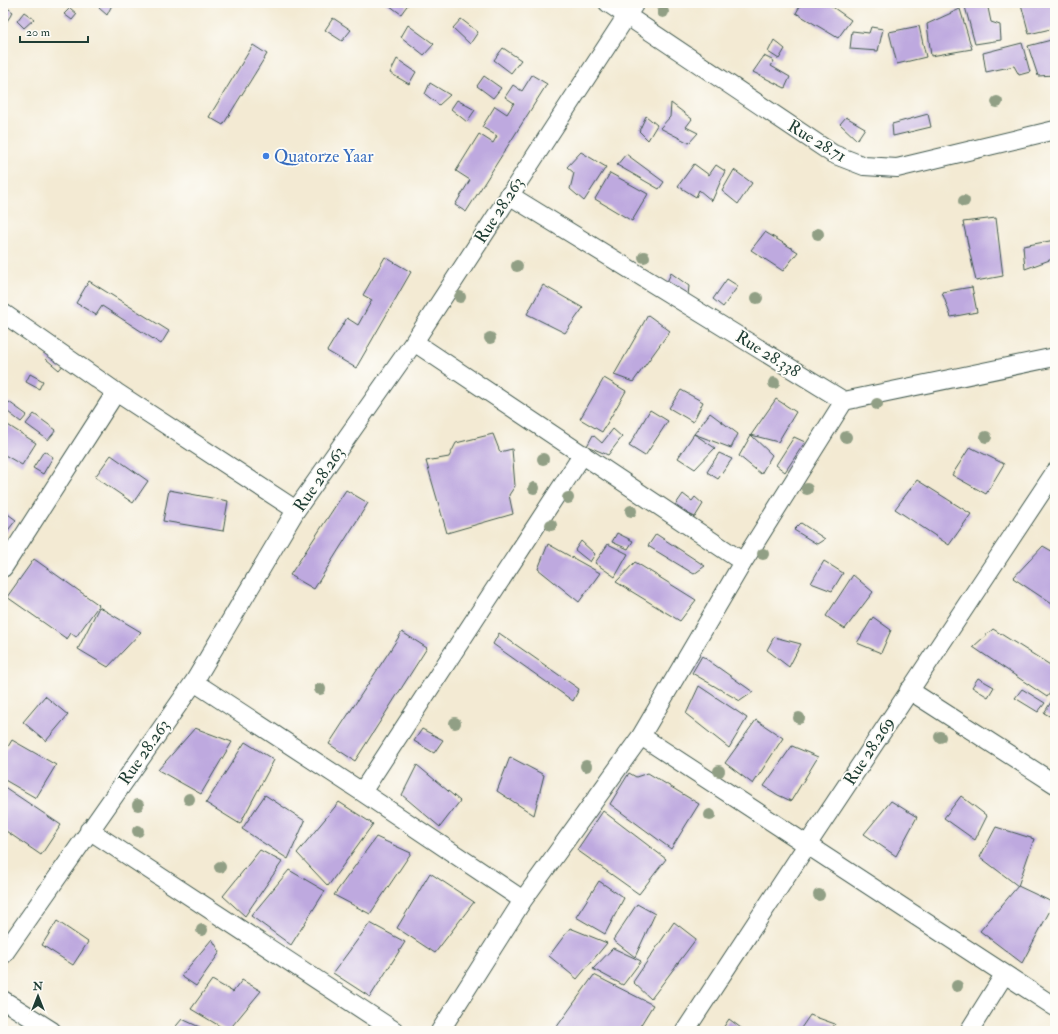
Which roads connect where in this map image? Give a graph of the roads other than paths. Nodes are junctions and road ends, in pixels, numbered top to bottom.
1 (608, 3) edge
2 (630, 9) edge
3 (1055, 130) edge
4 (509, 194) junction
5 (3, 313) edge
6 (414, 342) junction
7 (1055, 357) edge
8 (116, 392) junction
9 (844, 401) junction
10 (583, 454) junction
11 (1055, 472) edge
12 (296, 510) junction
13 (743, 562) junction
14 (3, 568) edge
15 (194, 682) junction
16 (909, 690) junction
17 (641, 736) junction
18 (1055, 784) edge
19 (362, 792) junction
20 (90, 830) junction
21 (807, 845) junction
22 (523, 900) junction
23 (3, 955) edge
24 (1004, 975) junction
25 (3, 1000) edge
26 (1055, 1007) edge
27 (52, 1031) edge
28 (394, 1031) edge
29 (440, 1031) edge
30 (685, 1031) edge
31 (969, 1031) edge

1 - 2 street, Rue 28.71
2 - 3 street, Rue 28.71
2 - 4 street, Rue 28.263
4 - 6 street, Rue 28.263
4 - 9 street, Rue 28.338
5 - 8 street
6 - 10 street
6 - 12 street, Rue 28.263
7 - 9 street
8 - 12 street
8 - 14 street
9 - 13 street
10 - 13 street
10 - 19 street
11 - 16 street, Rue 28.269
12 - 15 street, Rue 28.263
13 - 17 street
15 - 19 street
15 - 20 street, Rue 28.263
16 - 18 street
16 - 21 street, Rue 28.269
17 - 21 street
17 - 22 street
19 - 22 street
20 - 23 street, Rue 28.263
20 - 28 street
21 - 24 street
21 - 30 street, Rue 28.269
22 - 29 street
24 - 26 street
24 - 31 street
25 - 27 street

